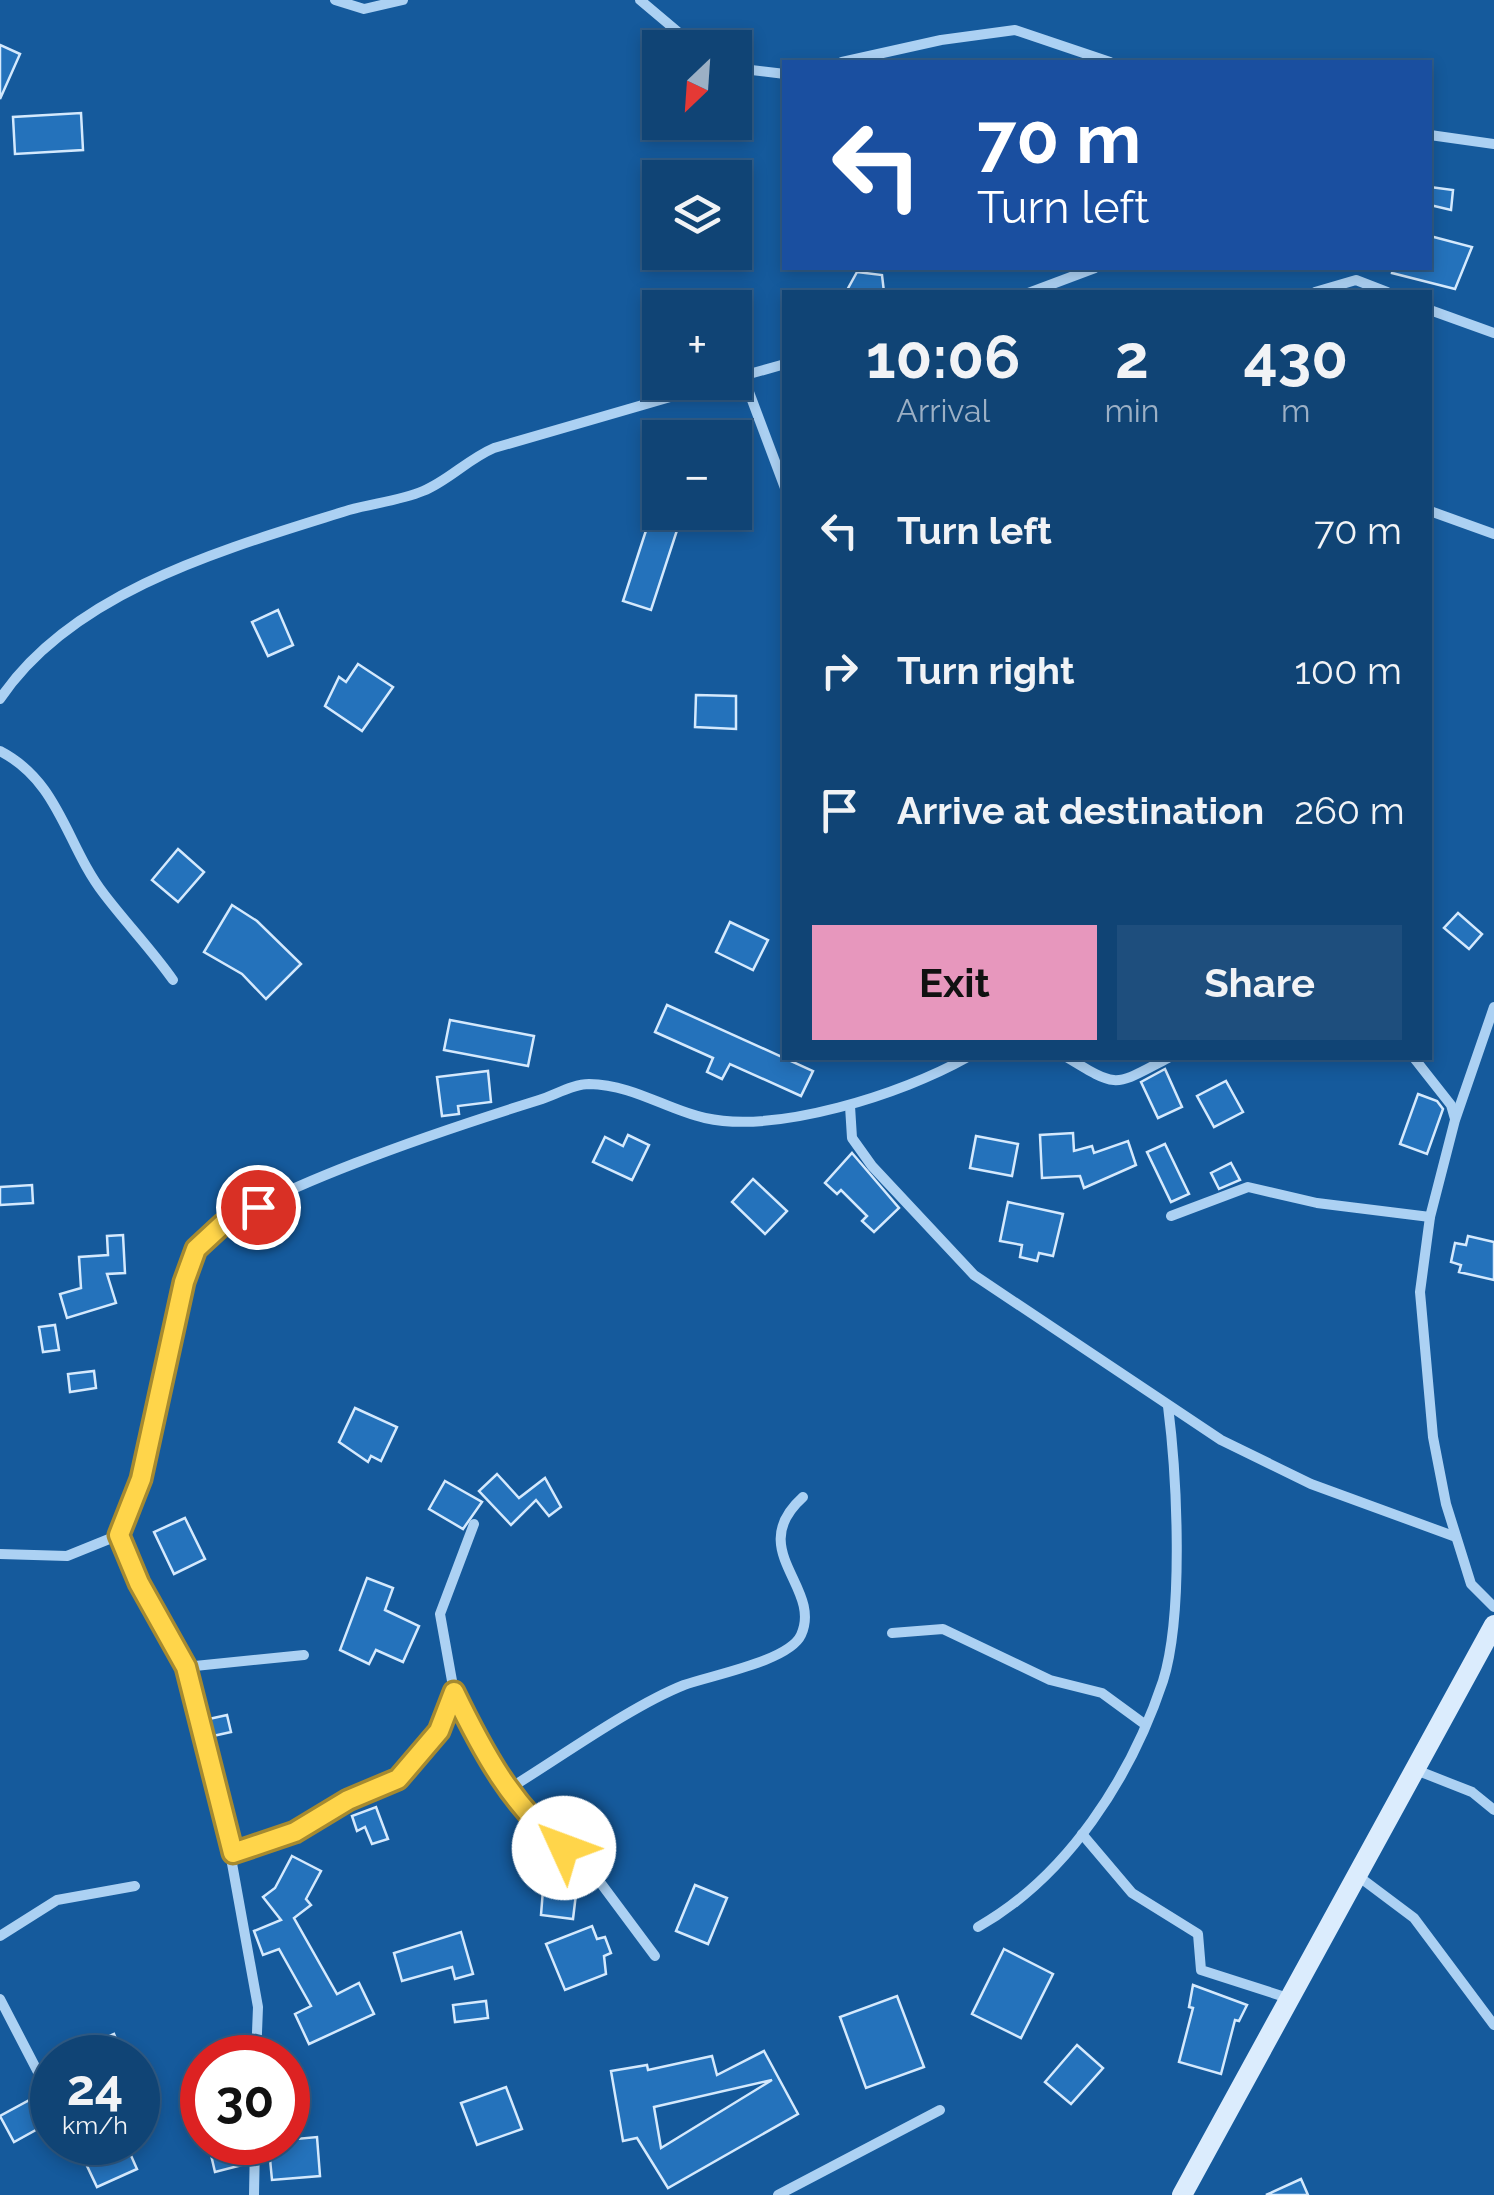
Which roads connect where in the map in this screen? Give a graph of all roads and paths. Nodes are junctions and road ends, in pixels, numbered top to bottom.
1 (335, 0) edge
2 (403, 0) edge
3 (640, 0) edge
4 (676, 30) edge
5 (851, 60) edge
6 (1104, 60) edge
7 (752, 70) edge
8 (782, 74) edge
9 (1432, 135) edge
10 (1494, 144) edge
11 (1090, 270) edge
12 (1036, 290) edge
13 (1322, 290) edge
14 (1382, 290) edge
15 (1432, 311) edge
16 (1494, 333) edge
17 (782, 365) edge
18 (752, 373) edge
19 (660, 400) edge
20 (749, 400) edge
21 (782, 481) edge
22 (1432, 512) edge
23 (1494, 534) edge
24 (0, 699) edge
25 (0, 751) edge
26 (173, 980) dead end
27 (1494, 1007) edge
28 (961, 1060) edge
29 (1071, 1060) edge
30 (1164, 1060) edge
31 (1416, 1060) edge
32 (850, 1106) junction
33 (1455, 1120) junction
34 (1170, 1216) dead end
35 (1430, 1217) junction
36 (1168, 1406) junction
37 (803, 1497) dead end
38 (474, 1524) dead end
39 (119, 1535) junction
40 (1456, 1537) junction
41 (0, 1554) edge
42 (1494, 1607) edge
43 (1494, 1626) edge
44 (892, 1633) dead end
45 (304, 1654) dead end
46 (186, 1667) junction
47 (454, 1692) junction
48 (1144, 1723) junction
49 (1414, 1770) junction
50 (507, 1790) junction
51 (1494, 1810) edge
52 (1082, 1834) junction
53 (233, 1853) junction
54 (1356, 1874) junction
55 (135, 1886) dead end
56 (978, 1927) dead end
57 (0, 1936) edge
58 (655, 1956) dead end
59 (0, 1998) edge
60 (1288, 1998) junction
61 (1494, 2025) edge
62 (257, 2035) edge
63 (30, 2057) edge
64 (940, 2110) dead end
65 (255, 2165) edge
66 (254, 2195) edge
67 (778, 2195) edge
68 (1182, 2195) edge

1 - 2 street
3 - 4 street
5 - 6 street
7 - 8 street
9 - 10 street
11 - 12 street
13 - 14 street
15 - 16 street
17 - 18 street
19 - 24 street
20 - 21 street
22 - 23 street
25 - 26 street
27 - 33 street
28 - 32 street
29 - 30 street
31 - 33 street
32 - 36 street
32 - 39 street
33 - 35 street
34 - 35 street
35 - 40 street
36 - 40 street
36 - 48 street
37 - 50 street
38 - 47 street
39 - 41 street
39 - 46 street
40 - 42 street
43 - 49 main road
44 - 48 street
45 - 46 street
46 - 53 street
47 - 50 street
47 - 53 street
48 - 52 street
49 - 51 street
49 - 54 main road
50 - 58 street
52 - 56 street
52 - 60 street
53 - 62 street
54 - 60 main road
54 - 61 street
55 - 57 street
59 - 63 street
60 - 68 main road
64 - 67 street
65 - 66 street

